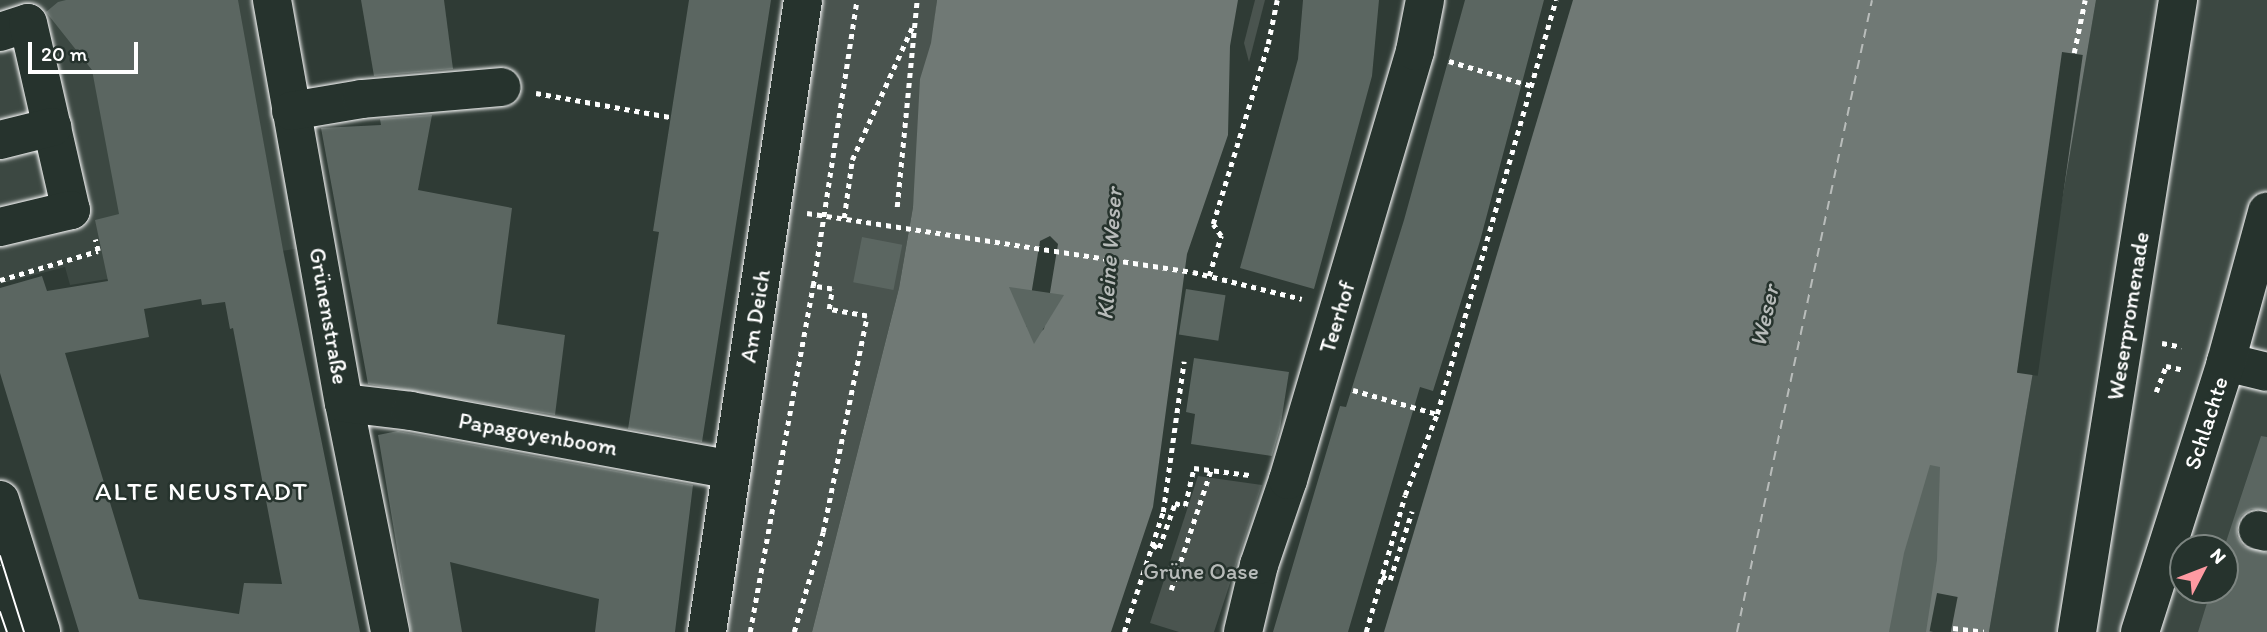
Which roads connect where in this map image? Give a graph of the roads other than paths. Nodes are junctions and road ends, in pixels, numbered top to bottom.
1 (272, 0) edge
2 (803, 0) edge
3 (1424, 0) edge
4 (2178, 0) edge
5 (0, 32) edge
6 (501, 87) road end
7 (291, 111) junction
8 (52, 127) junction
9 (0, 140) edge
10 (2267, 212) edge
11 (0, 227) edge
12 (2226, 362) junction
13 (2267, 372) edge
14 (344, 403) junction
15 (732, 470) junction
16 (0, 500) edge
17 (0, 585) edge
18 (15, 632) edge
19 (41, 632) edge
20 (390, 632) edge
21 (707, 632) edge
22 (1243, 632) edge
23 (2077, 632) edge
24 (2140, 632) edge

1 - 7 street, Grünenstraße
2 - 15 street, Am Deich
3 - 22 street, Teerhof
4 - 23 street, Weserpromenade
5 - 8 street
6 - 7 street
7 - 14 street, Grünenstraße
8 - 9 street
8 - 11 street
10 - 12 street, Schlachte
12 - 13 street
12 - 24 street, Schlachte
14 - 15 street, Papagoyenboom
14 - 20 street, Grünenstraße
15 - 21 street, Am Deich
16 - 19 street
17 - 18 street

